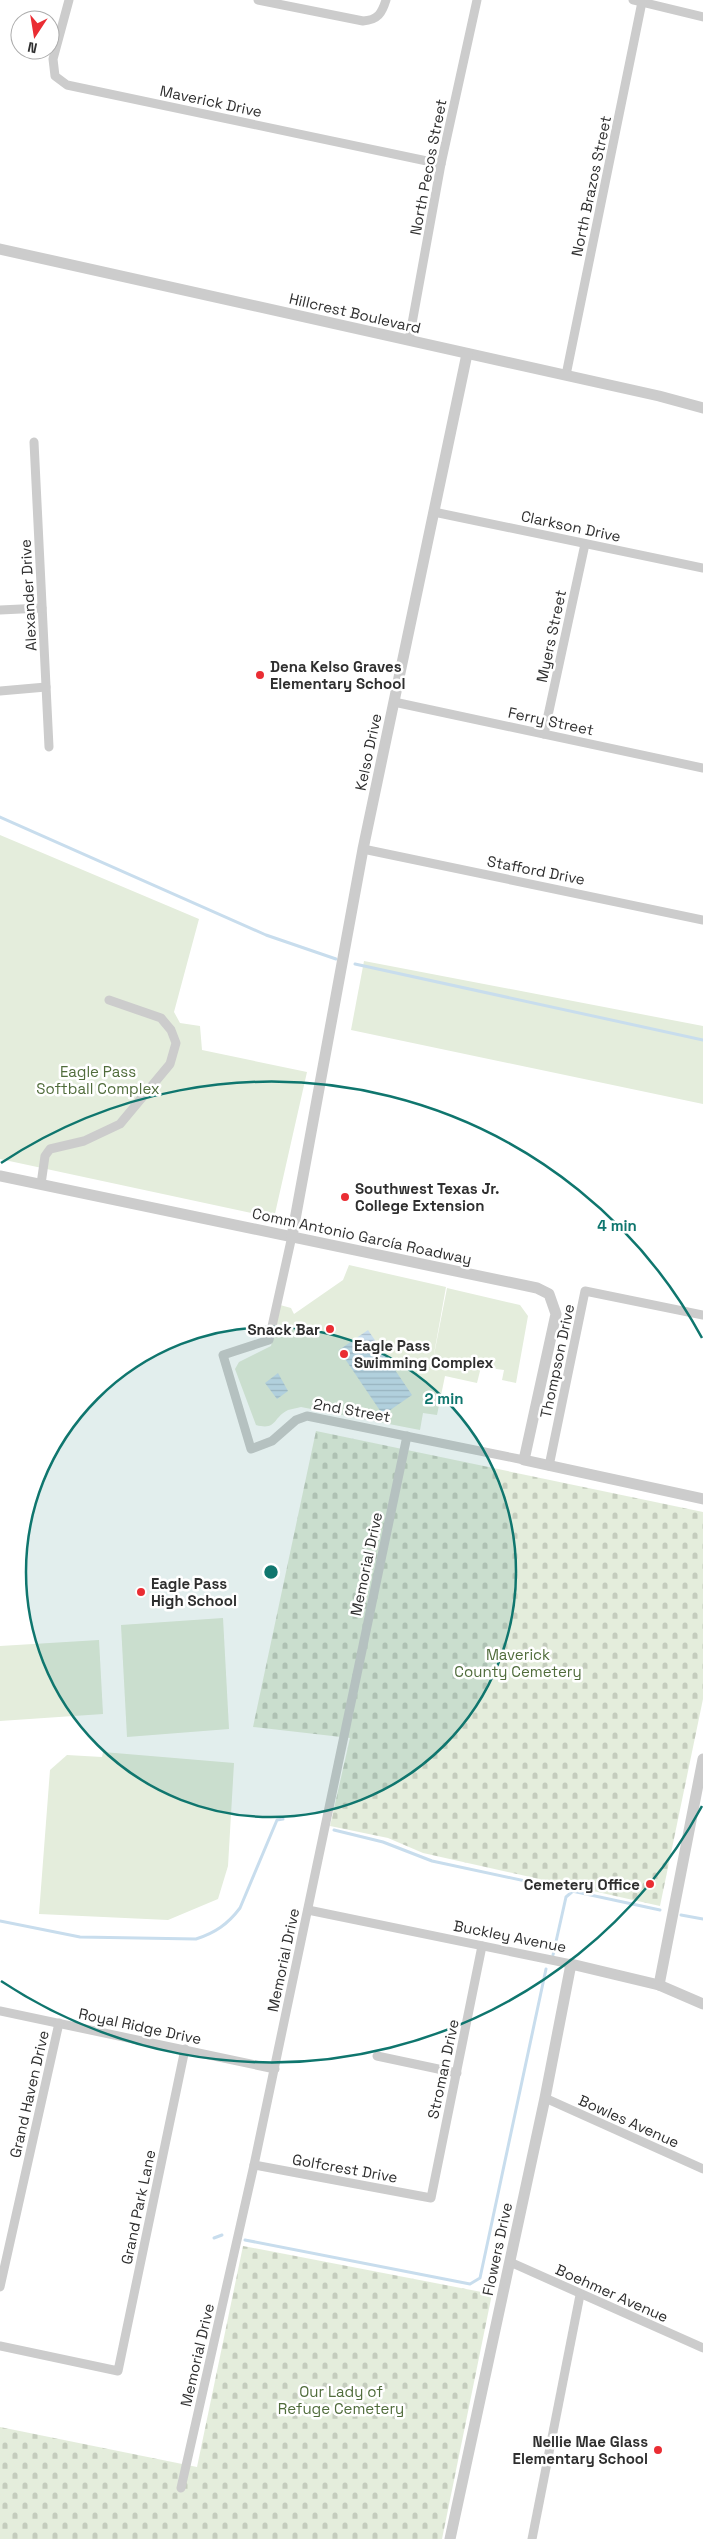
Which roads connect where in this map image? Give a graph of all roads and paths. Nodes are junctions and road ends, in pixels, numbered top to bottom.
1 (69, 0) edge
2 (258, 0) edge
3 (386, 0) edge
4 (477, 0) edge
5 (638, 1) edge
6 (703, 17) edge
7 (441, 164) junction
8 (0, 248) edge
9 (409, 340) junction
10 (467, 354) junction
11 (566, 376) junction
12 (703, 408) edge
13 (34, 442) dead end
14 (434, 512) junction
15 (585, 544) junction
16 (703, 568) edge
17 (42, 608) junction
18 (0, 610) edge
19 (46, 687) junction
20 (0, 691) edge
21 (394, 702) junction
22 (544, 734) junction
23 (49, 747) dead end
24 (703, 768) edge
25 (363, 849) junction
26 (703, 920) edge
27 (109, 1000) dead end
28 (0, 1176) edge
29 (41, 1184) junction
30 (292, 1236) junction
31 (703, 1315) edge
32 (407, 1436) junction
33 (524, 1460) junction
34 (549, 1466) junction
35 (703, 1499) edge
36 (703, 1759) edge
37 (308, 1910) junction
38 (482, 1946) junction
39 (570, 1964) junction
40 (659, 1985) junction
41 (703, 2004) edge
42 (0, 2011) edge
43 (59, 2023) junction
44 (185, 2049) junction
45 (377, 2056) dead end
46 (275, 2068) junction
47 (457, 2073) junction
48 (545, 2098) junction
49 (254, 2165) junction
50 (703, 2169) edge
51 (431, 2198) joint
52 (510, 2262) junction
53 (0, 2287) edge
54 (580, 2295) junction
55 (0, 2346) edge
56 (703, 2348) edge
57 (180, 2488) dead end
58 (450, 2539) edge
59 (532, 2539) edge

1 - 7 street, Maverick Drive
2 - 3 street
4 - 7 street, North Pecos Street
5 - 6 street
5 - 11 street, North Brazos Street
7 - 9 street, North Pecos Street
8 - 9 street, Hillcrest Boulevard
9 - 10 street, Hillcrest Boulevard
10 - 11 street, Hillcrest Boulevard
10 - 14 street, Kelso Drive
11 - 12 street, Hillcrest Boulevard
13 - 17 street, Alexander Drive
14 - 15 street, Clarkson Drive
14 - 21 street, Kelso Drive
15 - 16 street, Clarkson Drive
15 - 22 street, Myers Street
17 - 18 street
17 - 19 street, Alexander Drive
19 - 20 street
19 - 23 street, Alexander Drive
21 - 22 street, Ferry Street
21 - 25 street, Kelso Drive
22 - 24 street, Ferry Street
25 - 26 street, Stafford Drive
25 - 30 street, Kelso Drive
27 - 29 street
28 - 29 street, Comm Antonio García Roadway
29 - 30 street, Comm Antonio García Roadway
30 - 32 street, 2nd Street
30 - 33 street, Comm Antonio García Roadway
31 - 34 street, Thompson Drive
32 - 33 street, 2nd Street
32 - 37 street, Memorial Drive
33 - 34 street, 2nd Street
34 - 35 street, 2nd Street
36 - 40 street
37 - 38 street, Buckley Avenue
37 - 46 street, Memorial Drive
38 - 39 street, Buckley Avenue
38 - 47 street, Stroman Drive
39 - 40 street, Buckley Avenue
39 - 48 street, Flowers Drive
40 - 41 street, Buckley Avenue
42 - 43 street, Royal Ridge Drive
43 - 44 street, Royal Ridge Drive
43 - 53 street, Grand Haven Drive
44 - 46 street, Royal Ridge Drive
44 - 55 street, Grand Park Lane
45 - 47 street
46 - 49 street, Memorial Drive
47 - 51 street, Stroman Drive
48 - 50 street, Bowles Avenue
48 - 52 street, Flowers Drive
49 - 51 street, Golfcrest Drive
49 - 57 street, Memorial Drive
52 - 54 street, Boehmer Avenue
52 - 58 street, Flowers Drive
54 - 56 street, Boehmer Avenue
54 - 59 street

